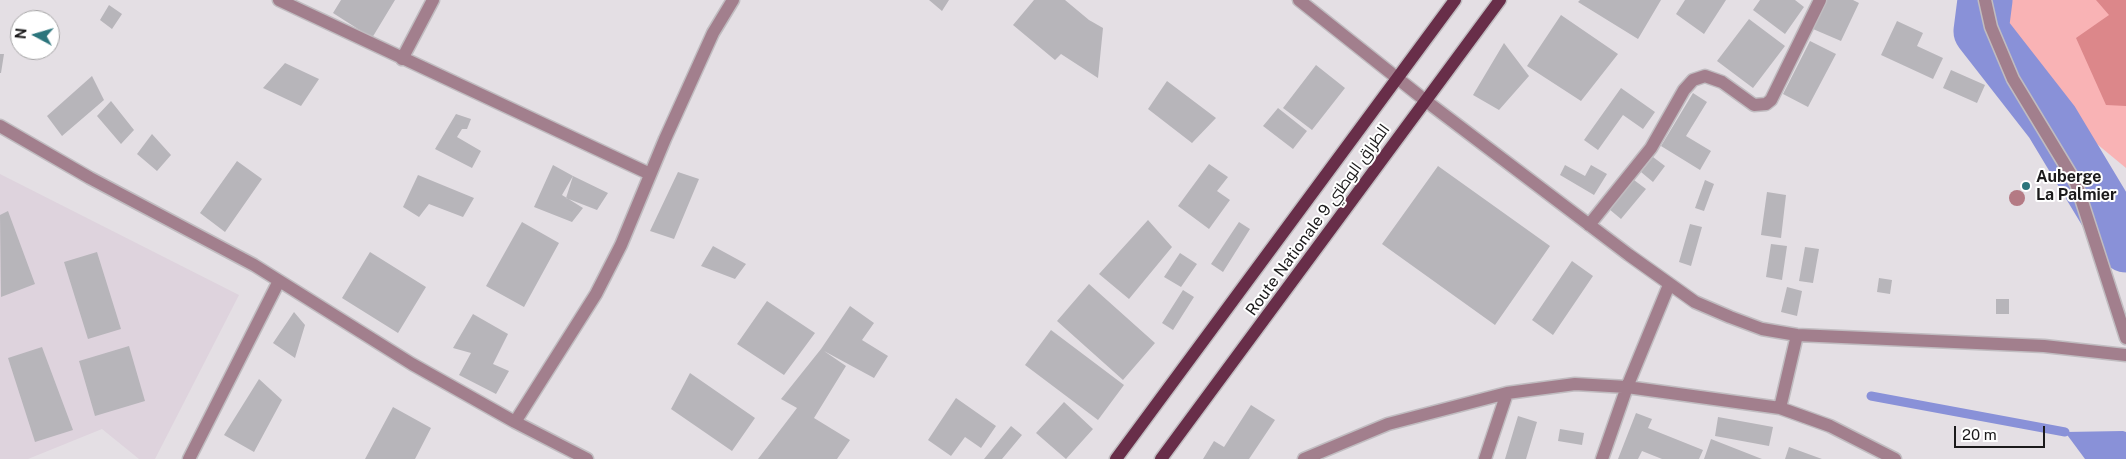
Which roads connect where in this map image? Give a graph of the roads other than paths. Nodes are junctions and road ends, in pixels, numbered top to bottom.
1 (279, 0) edge
2 (433, 0) edge
3 (733, 0) edge
4 (1299, 0) edge
5 (1455, 0) edge
6 (1500, 0) edge
7 (1820, 0) edge
8 (1985, 0) edge
9 (402, 59) junction
10 (1397, 78) junction
11 (1426, 101) junction
12 (0, 126) edge
13 (650, 174) junction
14 (1588, 224) junction
15 (279, 282) junction
16 (1669, 285) junction
17 (1797, 335) junction
18 (2126, 338) edge
19 (2126, 355) edge
20 (1628, 387) junction
21 (1507, 394) junction
22 (1780, 408) junction
23 (515, 422) junction
24 (1874, 454) edge
25 (1306, 458) edge
26 (189, 459) edge
27 (587, 459) edge
28 (1116, 459) edge
29 (1161, 459) edge
30 (1485, 459) edge
31 (1602, 459) edge
32 (1895, 459) edge

1 - 9 street
2 - 9 street
3 - 13 street
4 - 10 street
5 - 10 main road, Route Nationale الطراق الوطني 9
6 - 11 main road, Route Nationale الطراق الوطني 9
7 - 14 street
8 - 18 street
9 - 13 street
10 - 11 street
10 - 28 main road, Route Nationale الطراق الوطني 9
11 - 14 street
11 - 29 main road, Route Nationale الطراق الوطني 9
12 - 15 street
13 - 23 street
14 - 16 street
15 - 23 street
15 - 26 street
16 - 17 street
16 - 20 street
17 - 19 street
17 - 22 street
20 - 21 street
20 - 22 street
20 - 31 street
21 - 25 street
21 - 30 street
22 - 24 street
23 - 27 street
24 - 32 street

